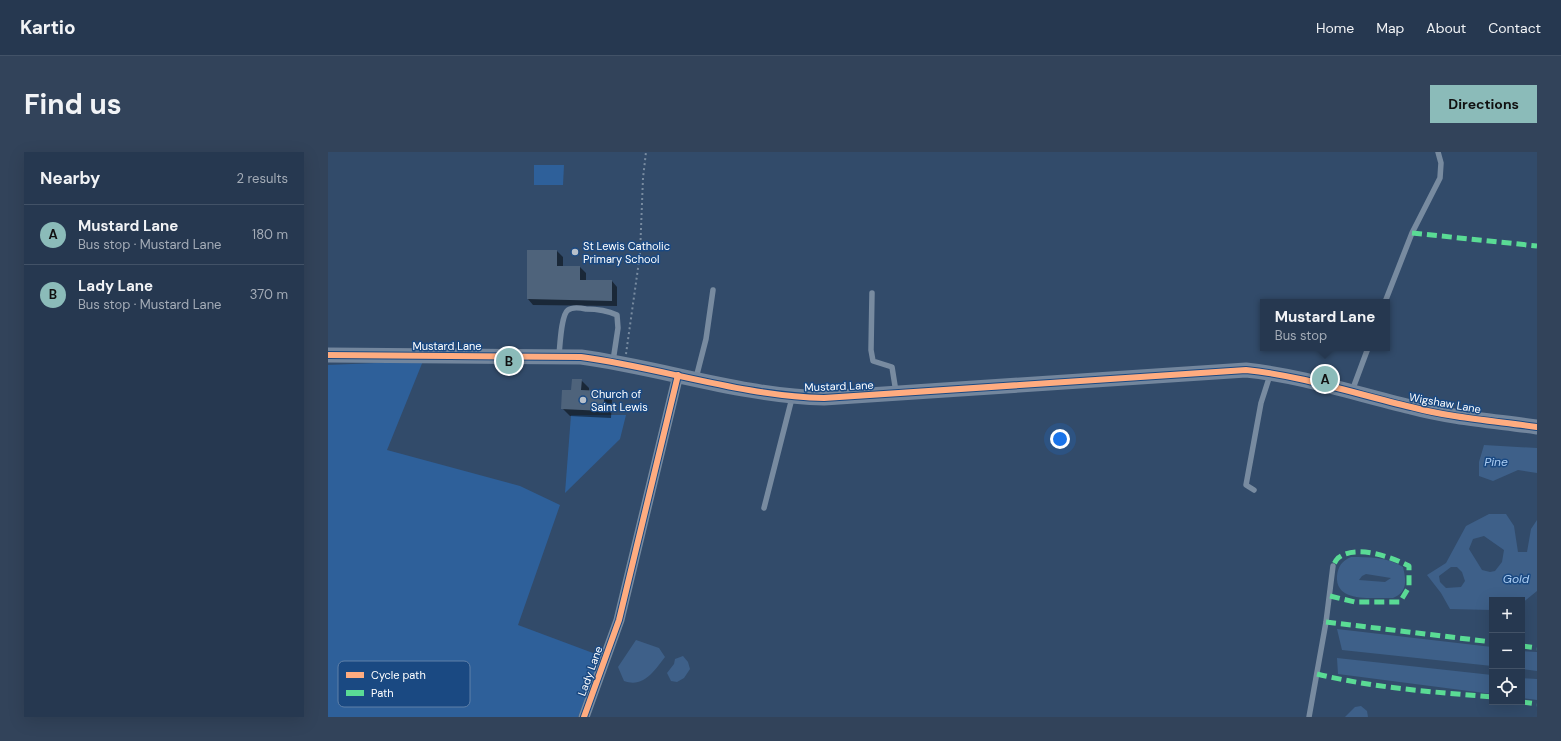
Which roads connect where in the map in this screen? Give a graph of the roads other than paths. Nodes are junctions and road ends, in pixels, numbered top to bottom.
1 (1438, 152) edge
2 (713, 290) dead end
3 (872, 293) dead end
4 (1386, 299) edge
5 (1367, 351) edge
6 (328, 355) edge
7 (559, 356) junction
8 (619, 362) junction
9 (1270, 373) junction
10 (678, 375) junction
11 (696, 378) junction
12 (1352, 390) junction
13 (896, 394) junction
14 (792, 398) junction
15 (1537, 427) edge
16 (1254, 490) dead end
17 (764, 508) dead end
18 (1333, 566) dead end
19 (584, 717) edge
20 (1309, 717) edge

1 - 4 lane
2 - 11 lane
3 - 13 lane
5 - 12 lane
6 - 7 street, Mustard Lane
7 - 8 street, Mustard Lane
7 - 8 lane
8 - 10 street, Mustard Lane
9 - 12 street, Mustard Lane
9 - 13 street, Mustard Lane
9 - 16 lane
10 - 11 street, Mustard Lane
10 - 19 street, Lady Lane
11 - 14 street, Mustard Lane
12 - 15 street, Wigshaw Lane
13 - 14 street, Mustard Lane
14 - 17 lane
18 - 20 lane

